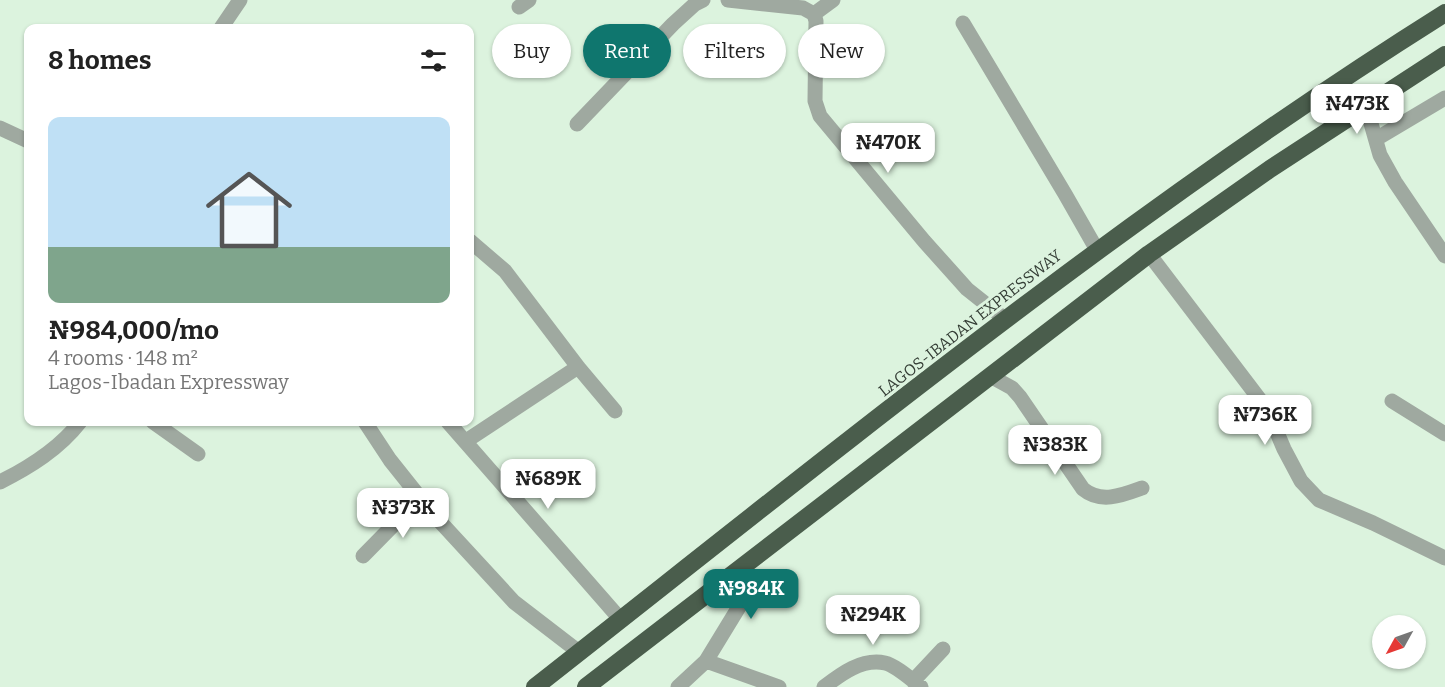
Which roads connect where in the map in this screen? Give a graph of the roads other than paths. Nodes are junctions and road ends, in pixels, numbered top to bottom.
1 (240, 0) edge
2 (728, 0) edge
3 (833, 0) edge
4 (695, 1) edge
5 (1445, 13) edge
6 (813, 14) junction
7 (963, 22) dead end
8 (224, 24) edge
9 (1445, 55) edge
10 (1445, 98) edge
11 (1366, 106) junction
12 (577, 124) dead end
13 (0, 128) edge
14 (24, 139) edge
15 (1376, 139) junction
16 (474, 244) edge
17 (1097, 250) junction
18 (1149, 254) junction
19 (1445, 256) edge
20 (1006, 320) junction
21 (578, 367) junction
22 (992, 377) junction
23 (1392, 401) dead end
24 (615, 411) dead end
25 (76, 426) edge
26 (159, 426) edge
27 (368, 426) edge
28 (452, 426) edge
29 (1445, 434) edge
30 (466, 441) junction
31 (198, 454) dead end
32 (0, 482) edge
33 (1142, 488) dead end
34 (420, 498) junction
35 (363, 556) dead end
36 (1445, 558) edge
37 (740, 568) junction
38 (621, 620) junction
39 (943, 649) dead end
40 (579, 652) junction
41 (706, 661) junction
42 (917, 684) edge
43 (535, 687) edge
44 (586, 687) edge
45 (678, 687) edge
46 (779, 687) edge
47 (825, 687) edge

1 - 8 street
2 - 6 street
3 - 6 street
4 - 12 street
5 - 17 highway, LAGOS-IBADAN EXPRESSWAY
6 - 20 street
7 - 17 street
9 - 11 highway
10 - 15 street
11 - 15 street
11 - 18 highway
13 - 14 street
15 - 19 street
16 - 21 street
17 - 20 highway, LAGOS-IBADAN EXPRESSWAY
18 - 22 highway
18 - 36 street
20 - 38 highway, LAGOS-IBADAN EXPRESSWAY
21 - 24 street
21 - 30 street
22 - 33 street
22 - 37 highway
23 - 29 street
25 - 32 street
26 - 31 street
27 - 34 street
28 - 30 street
30 - 38 street
34 - 35 street
34 - 40 street
37 - 41 street
37 - 44 highway
38 - 40 highway, LAGOS-IBADAN EXPRESSWAY
39 - 42 street
40 - 43 highway, LAGOS-IBADAN EXPRESSWAY
41 - 45 street
41 - 46 street
42 - 47 street

